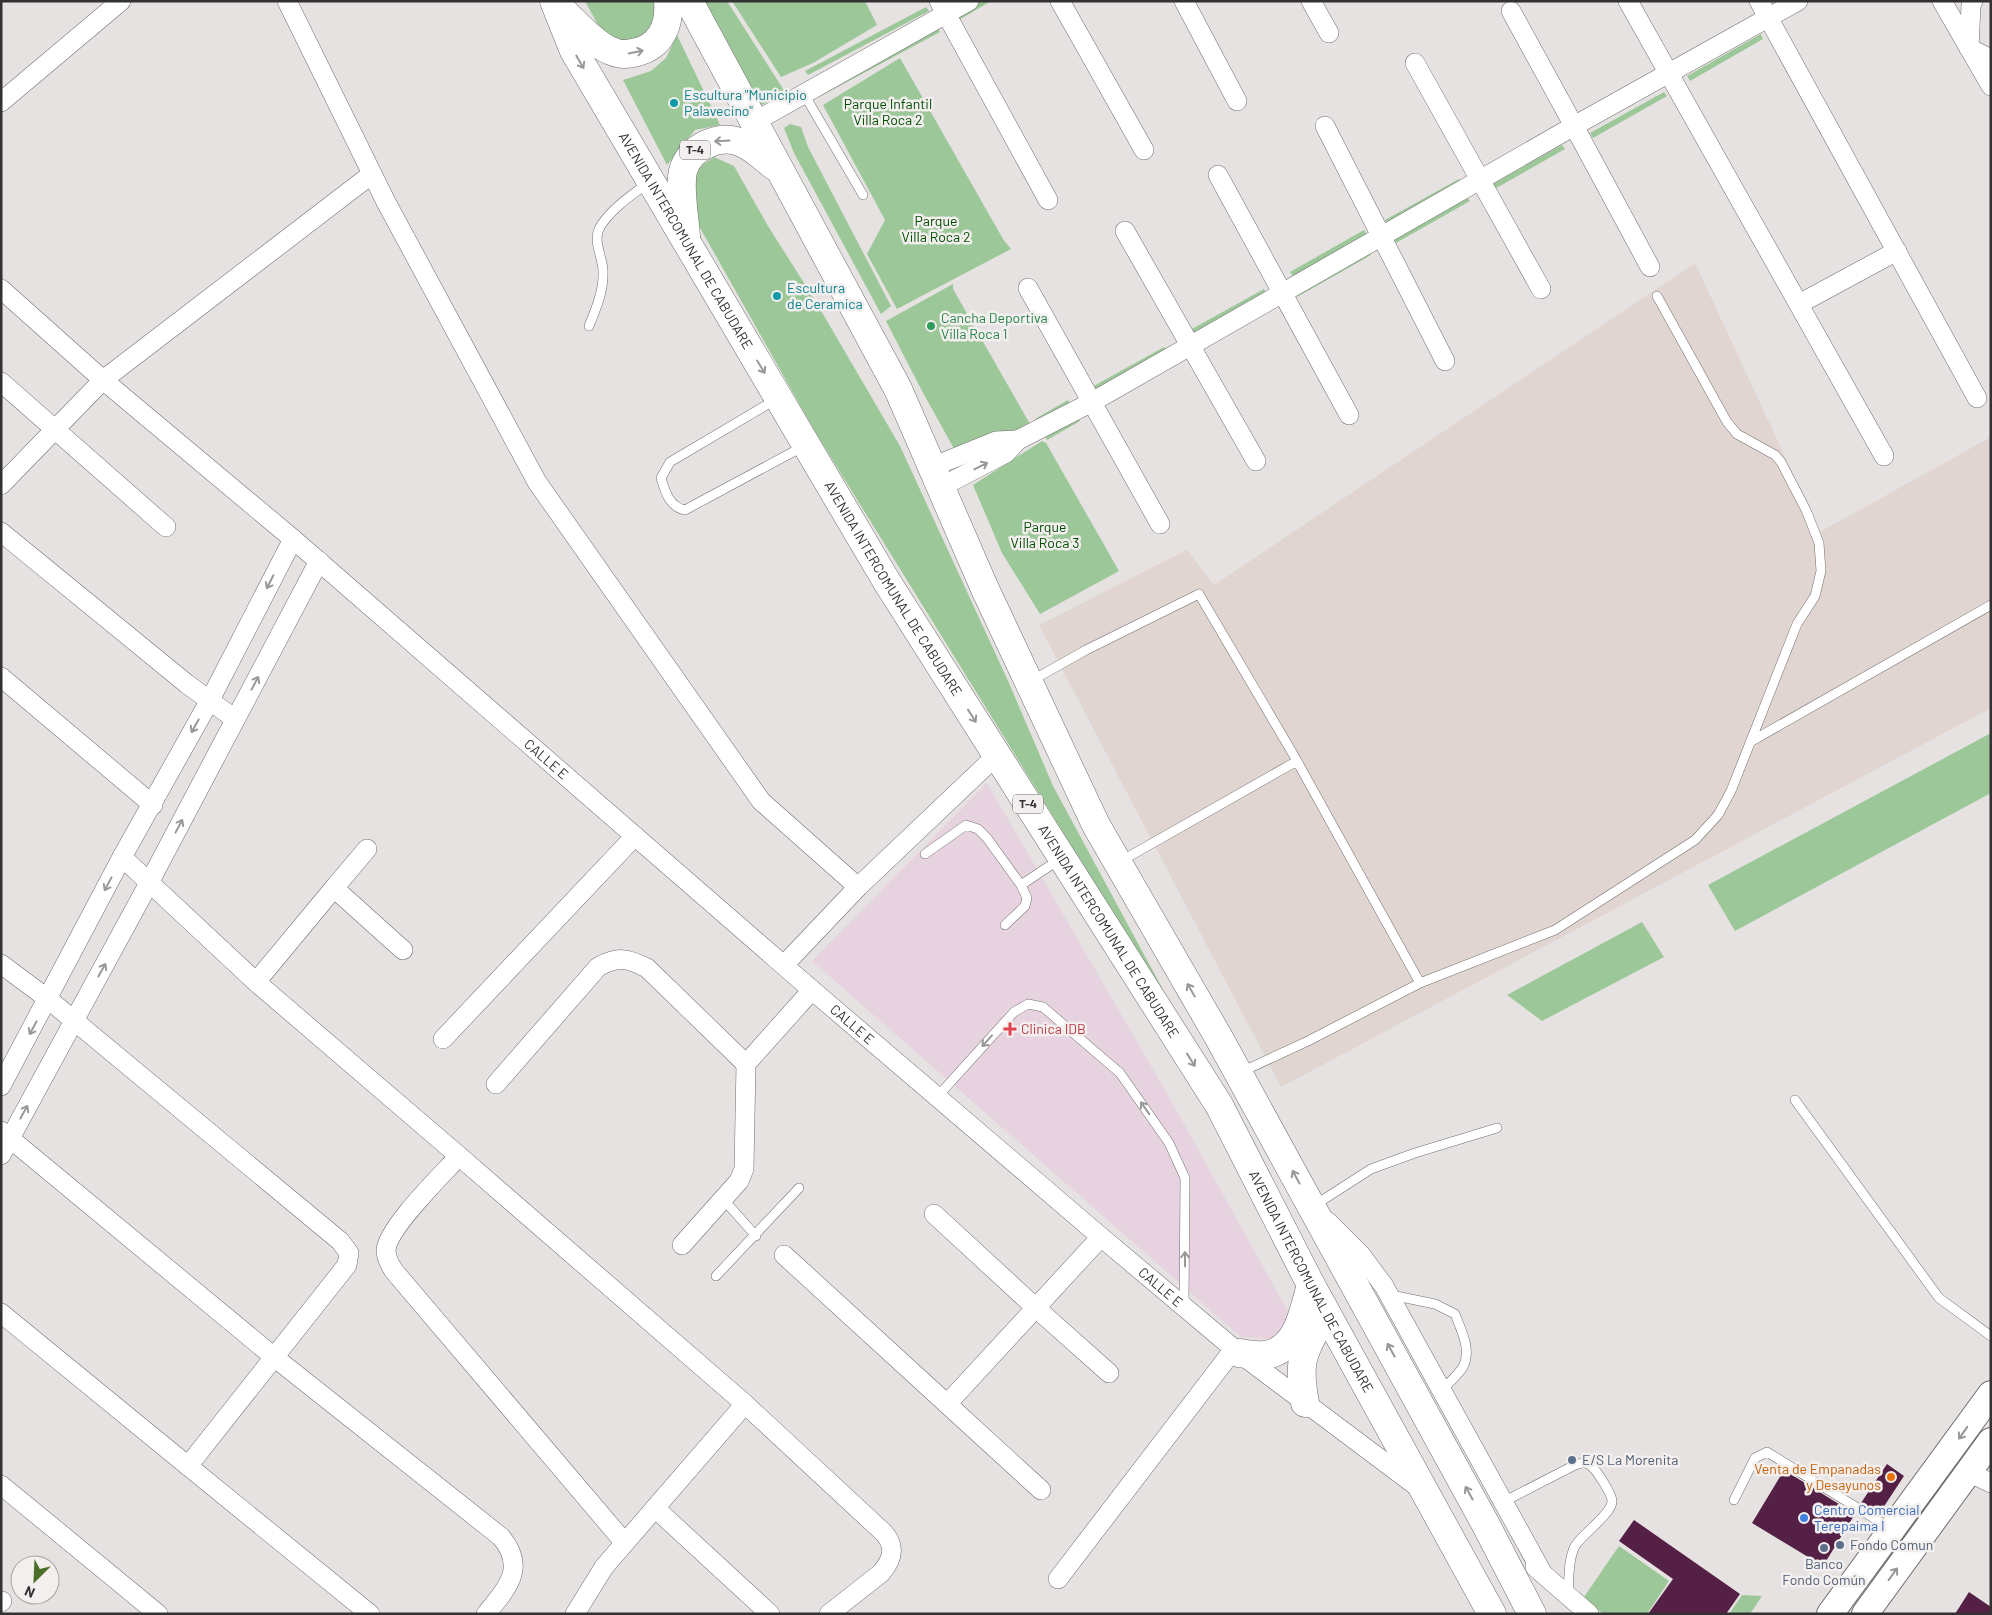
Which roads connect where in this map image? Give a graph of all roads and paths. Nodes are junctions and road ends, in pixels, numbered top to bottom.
1 (121, 1) edge
2 (287, 1) edge
3 (554, 1) edge
4 (668, 1) edge
5 (689, 1) edge
6 (969, 1) edge
7 (1060, 1) edge
8 (1184, 1) edge
9 (1311, 1) edge
10 (1628, 1) edge
11 (1798, 1) edge
12 (1942, 1) edge
13 (1973, 1) edge
14 (942, 8) edge
15 (1764, 9) edge
16 (1511, 11) dead end
17 (1329, 33) dead end
18 (1969, 48) junction
19 (1991, 59) edge
20 (1415, 63) dead end
21 (1669, 74) junction
22 (1991, 86) edge
23 (804, 94) junction
24 (1237, 101) dead end
25 (1, 102) edge
26 (754, 122) junction
27 (1325, 126) dead end
28 (1574, 126) junction
29 (1144, 150) dead end
30 (779, 169) junction
31 (372, 174) junction
32 (1218, 175) dead end
33 (1481, 181) junction
34 (650, 182) junction
35 (863, 195) dead end
36 (1048, 200) dead end
37 (1126, 231) dead end
38 (1382, 237) junction
39 (687, 242) junction
40 (1897, 251) junction
41 (1650, 267) dead end
42 (1028, 288) dead end
43 (1, 289) edge
44 (1541, 289) dead end
45 (1282, 293) junction
46 (1657, 296) dead end
47 (1799, 304) junction
48 (589, 326) dead end
49 (1191, 345) junction
50 (1445, 361) dead end
51 (103, 380) junction
52 (1, 382) edge
53 (779, 398) junction
54 (1977, 398) dead end
55 (1092, 402) junction
56 (1349, 415) dead end
57 (56, 429) junction
58 (807, 445) junction
59 (1884, 456) dead end
60 (1256, 460) dead end
61 (936, 477) junction
62 (1, 485) edge
63 (1160, 524) dead end
64 (166, 527) dead end
65 (1, 532) edge
66 (293, 539) junction
67 (319, 561) junction
68 (1991, 605) edge
69 (1, 677) edge
70 (1029, 682) junction
71 (210, 700) junction
72 (235, 719) junction
73 (1750, 742) junction
74 (997, 755) junction
75 (1297, 761) junction
76 (153, 804) junction
77 (635, 836) junction
78 (366, 849) dead end
79 (925, 854) dead end
80 (122, 857) junction
81 (1062, 857) junction
82 (1118, 863) junction
83 (149, 883) junction
84 (1021, 885) junction
85 (858, 887) junction
86 (334, 888) junction
87 (1005, 925) dead end
88 (404, 950) dead end
89 (1, 964) edge
90 (784, 965) junction
91 (256, 982) junction
92 (1420, 983) junction
93 (812, 990) junction
94 (48, 999) junction
95 (74, 1021) junction
96 (444, 1039) dead end
97 (746, 1064) junction
98 (1238, 1073) junction
99 (496, 1084) dead end
100 (1, 1086) edge
101 (937, 1097) junction
102 (1795, 1100) dead end
103 (1497, 1128) dead end
104 (6, 1134) edge
105 (1, 1155) edge
106 (459, 1156) junction
107 (799, 1188) dead end
108 (723, 1199) junction
109 (1311, 1205) junction
110 (934, 1214) dead end
111 (756, 1236) junction
112 (1100, 1237) junction
113 (682, 1245) dead end
114 (784, 1255) dead end
115 (716, 1276) dead end
116 (1311, 1284) junction
117 (1389, 1295) junction
118 (1036, 1308) junction
119 (1184, 1308) junction
120 (1326, 1312) junction
121 (1, 1313) edge
122 (1991, 1336) edge
123 (1237, 1351) junction
124 (274, 1357) junction
125 (1109, 1373) dead end
126 (1442, 1391) junction
127 (1991, 1394) edge
128 (1305, 1403) junction
129 (745, 1404) junction
130 (947, 1404) junction
131 (1989, 1445) edge
132 (188, 1466) junction
133 (1980, 1477) edge
134 (1, 1486) edge
135 (1040, 1490) dead end
136 (1426, 1494) junction
137 (1734, 1500) dead end
138 (1503, 1502) junction
139 (655, 1508) junction
140 (1486, 1525) junction
141 (1892, 1530) junction
142 (624, 1542) junction
143 (1543, 1574) junction
144 (1058, 1579) dead end
145 (1568, 1596) junction
146 (158, 1614) edge
147 (370, 1614) edge
148 (486, 1614) edge
149 (575, 1614) edge
150 (770, 1614) edge
151 (829, 1614) edge
152 (1492, 1614) edge
153 (1532, 1614) edge
154 (1589, 1614) edge
155 (1830, 1614) edge
156 (1865, 1614) edge

1 - 25 street
2 - 31 street
3 -> 4 highway, T-4
3 -> 34 highway, AVENIDA INTERCOMUNAL DE CABUDARE / T-4
5 - 26 highway, T-4
6 - 14 street
7 - 29 street
8 - 24 street
9 - 17 street
10 - 21 street
11 - 15 street
12 - 18 street
13 - 18 street
14 - 23 street
14 - 36 street
15 - 21 street
15 - 40 street
16 - 28 street
18 - 19 street
18 - 22 street
20 - 33 street
21 - 28 street
21 - 47 street
23 - 26 street
23 - 35 lane
26 - 30 highway, T-4
27 - 38 street
28 - 33 street
28 - 41 street
30 -> 39 highway, T-4
30 - 61 highway, T-4
31 - 51 street
31 - 85 street
32 - 45 street
33 - 38 street
33 - 44 street
34 - 39 highway, AVENIDA INTERCOMUNAL DE CABUDARE / T-4
34 - 48 lane
37 - 49 street
38 - 45 street
38 - 50 street
39 -> 53 highway, AVENIDA INTERCOMUNAL DE CABUDARE / T-4
40 - 47 street
40 - 54 street
42 - 55 street
43 - 51 street, CALLE E
45 - 49 street
45 - 56 street
46 - 73 lane
47 - 59 street
49 - 55 street
49 - 60 street
51 - 57 street
51 - 66 street, CALLE E
52 - 57 street
53 - 58 highway, AVENIDA INTERCOMUNAL DE CABUDARE / T-4
53 - 58 lane
55 - 61 street
55 - 63 street
57 - 62 street
57 - 64 street
58 -> 74 highway, AVENIDA INTERCOMUNAL DE CABUDARE / T-4
61 - 70 highway, T-4
65 - 71 street
66 - 67 street, CALLE E
66 -> 71 street
72 -> 67 street
67 - 77 street, CALLE E
68 - 73 lane
69 - 76 street
70 - 75 lane
70 - 82 highway, T-4
71 - 72 street
71 -> 76 street
83 -> 72 street
73 - 92 lane
74 - 81 highway, AVENIDA INTERCOMUNAL DE CABUDARE / T-4
74 - 85 street
75 - 82 lane
75 - 92 lane
76 - 80 street
77 - 90 street, CALLE E
77 - 96 street
78 - 86 street
79 - 84 lane
80 - 83 street
80 -> 94 street
81 - 84 lane
81 -> 116 highway, AVENIDA INTERCOMUNAL DE CABUDARE / T-4
98 -> 82 highway, T-4
83 - 91 street
95 -> 83 street
84 - 87 lane
85 - 90 street
86 - 88 street
86 - 91 street
89 - 94 street
90 - 93 street, CALLE E
91 - 106 street
92 - 98 lane
93 - 97 street
93 - 101 street, CALLE E
94 - 95 street
94 -> 100 street
104 -> 95 street
95 - 124 street
97 - 99 street
97 - 108 street
109 -> 98 highway, T-4
101 - 112 street, CALLE E
119 -> 101 lane
102 - 122 lane
103 - 109 lane
104 - 105 street
104 - 124 street
106 - 129 street
106 - 142 street
107 - 111 lane
108 - 111 lane
108 - 113 street
109 - 117 street
140 -> 109 highway, T-4
110 - 118 street
111 - 115 lane
112 - 118 street
112 - 119 street, CALLE E
114 - 130 street
116 - 120 highway, AVENIDA INTERCOMUNAL DE CABUDARE / T-4
116 - 123 highway
117 - 126 street
117 - 126 lane
118 - 125 street
118 - 130 street
119 - 123 street, CALLE E
120 - 128 highway
120 - 136 highway, AVENIDA INTERCOMUNAL DE CABUDARE / T-4
121 - 132 street
123 - 128 street, CALLE E
123 - 144 street
124 - 132 street
124 - 148 street
126 - 138 street
127 -> 141 street
128 - 136 street, CALLE E
129 - 139 street
129 - 151 street
130 - 135 street
131 - 133 street
132 - 147 street
156 -> 133 street
134 - 146 street
136 - 152 highway, AVENIDA INTERCOMUNAL DE CABUDARE / T-4
137 - 141 lane
138 - 143 street
138 - 145 lane
139 - 142 street
139 - 150 street
140 - 143 street
140 - 153 highway, T-4
141 - 155 street
142 - 149 street
143 - 145 street
145 - 154 street

